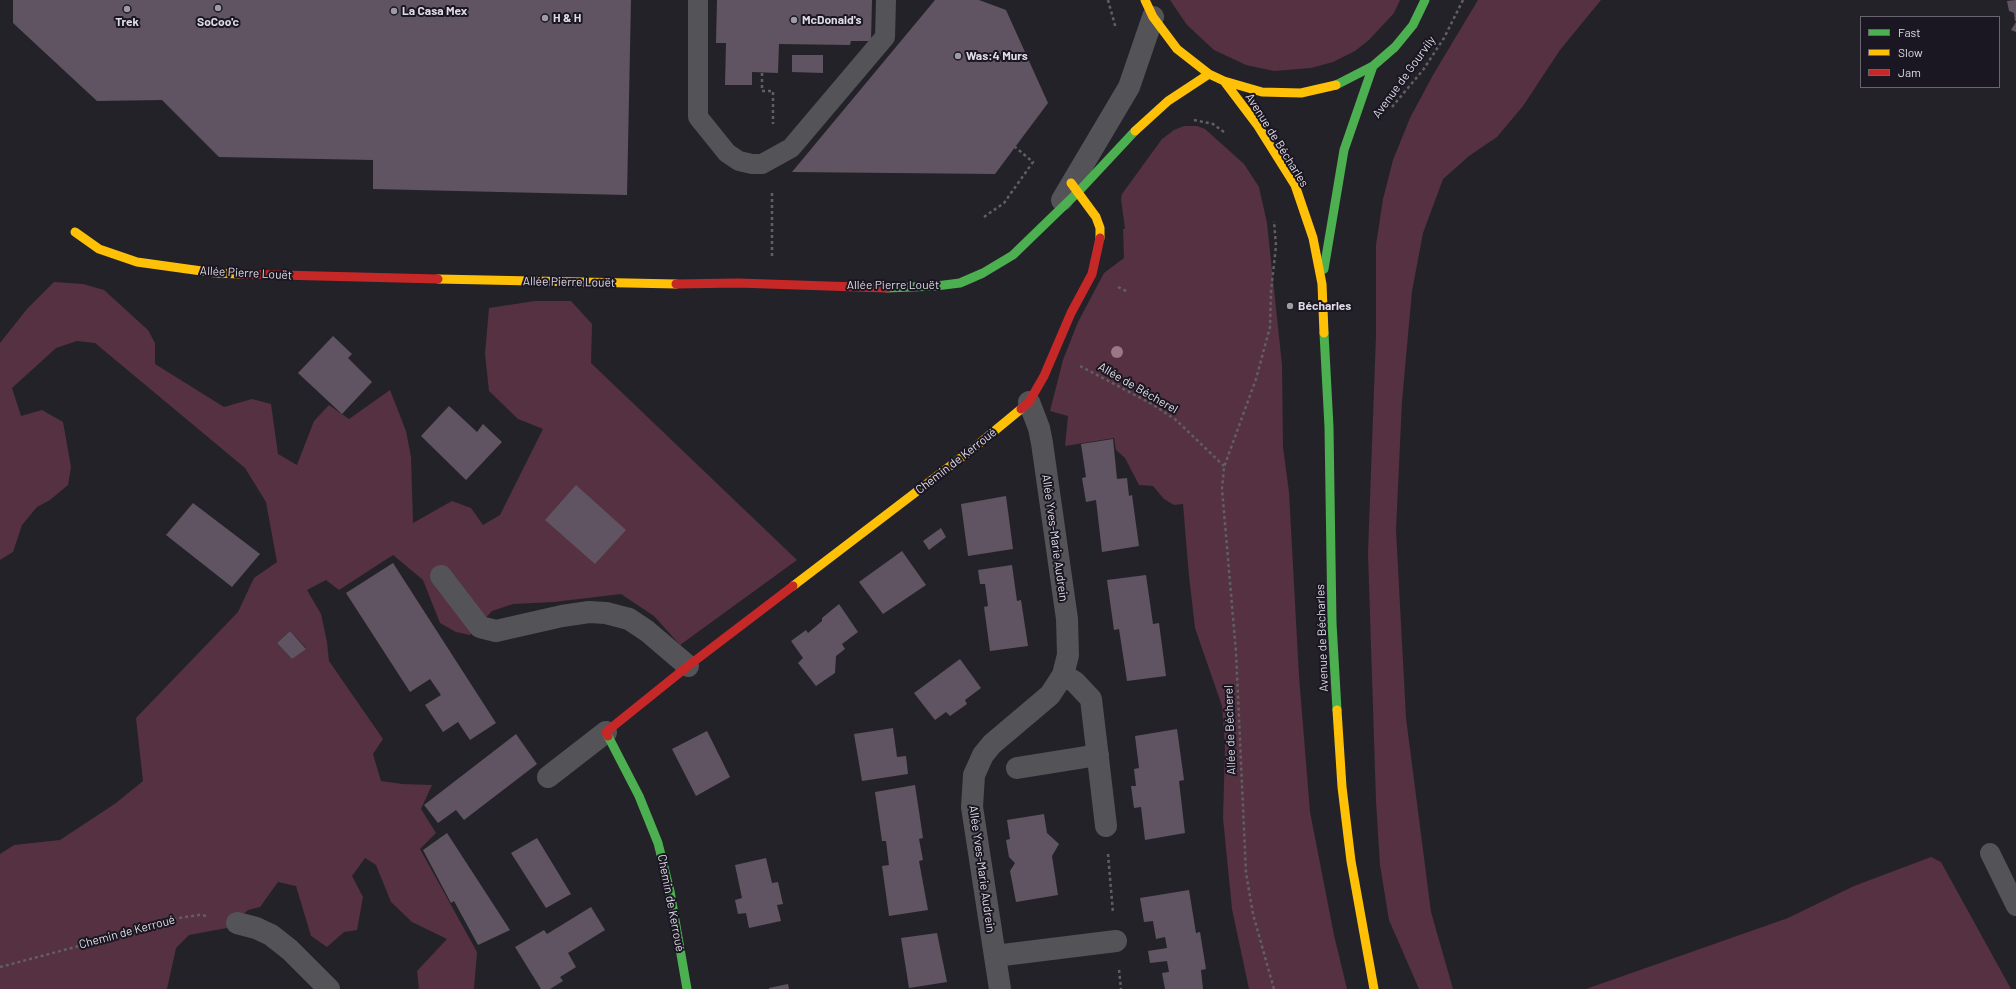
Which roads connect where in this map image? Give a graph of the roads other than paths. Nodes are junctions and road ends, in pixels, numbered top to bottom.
1 (698, 0) edge
2 (886, 0) edge
3 (1426, 0) edge
4 (1148, 9) edge
5 (1373, 66) junction
6 (1209, 74) junction
7 (1224, 81) junction
8 (1075, 188) junction
9 (1051, 220) joint
10 (75, 232) dead end
11 (1322, 284) junction
12 (1029, 402) junction
13 (441, 576) dead end
14 (688, 666) junction
15 (1063, 675) junction
16 (606, 732) junction
17 (1098, 755) junction
18 (1017, 768) dead end
19 (548, 777) dead end
20 (1106, 826) road end
21 (1990, 853) dead end
22 (2016, 906) edge
23 (237, 923) road end
24 (1116, 941) road end
25 (995, 956) junction
26 (329, 989) edge
27 (687, 989) edge
28 (1000, 989) edge
29 (1374, 989) edge

1 - 2 lane
3 - 5 street
4 - 6 street
4 - 8 street, Allée Pierre Louët
5 - 7 street
5 - 11 street, Avenue de Bécharles
6 - 7 street
6 - 8 street, Allée Pierre Louët
7 - 11 street, Avenue de Bécharles
8 - 9 street, Allée Pierre Louët
8 - 12 street, Chemin de Kerroué
9 - 10 street, Allée Pierre Louët
11 - 29 street, Avenue de Bécharles
12 - 14 street, Chemin de Kerroué
12 - 15 street, Allée Yves-Marie Audrein
13 - 14 street
14 - 16 street, Chemin de Kerroué
15 - 17 street
15 - 25 street, Allée Yves-Marie Audrein
16 - 19 street, Chemin de Kerroué
16 - 27 street, Chemin de Kerroué
17 - 18 street
17 - 20 street
21 - 22 lane
23 - 26 street
24 - 25 street
25 - 28 street, Allée Yves-Marie Audrein

